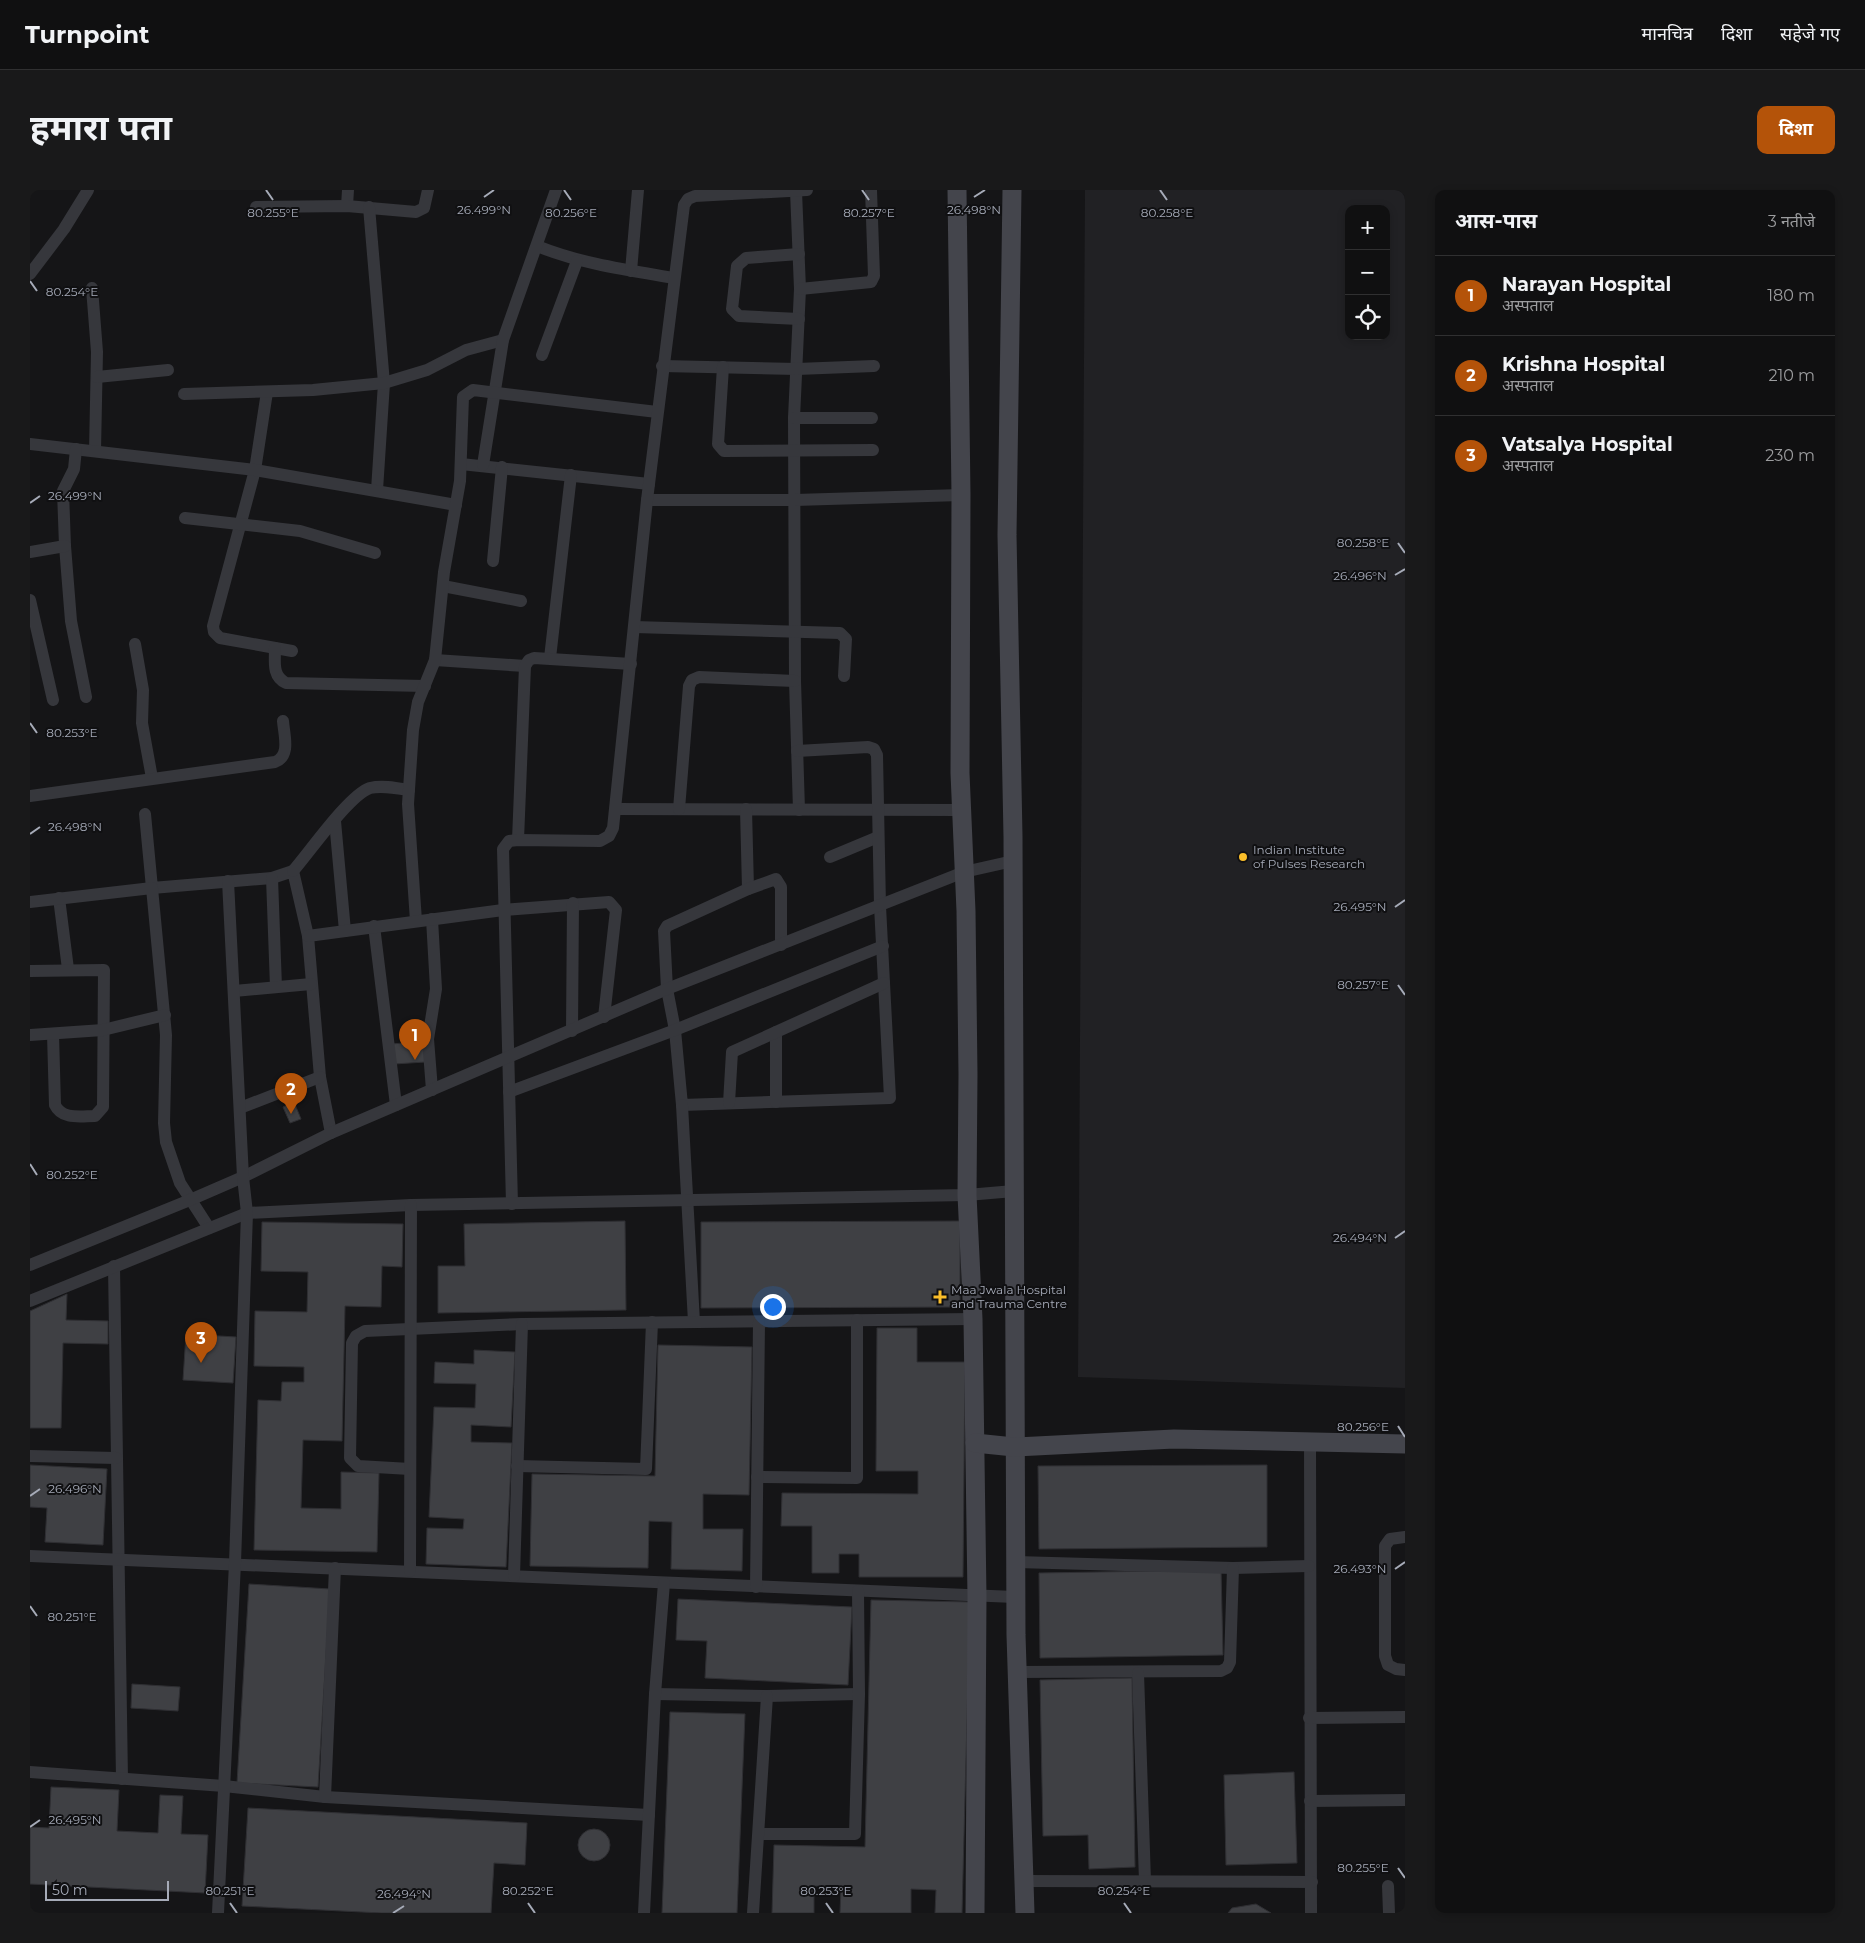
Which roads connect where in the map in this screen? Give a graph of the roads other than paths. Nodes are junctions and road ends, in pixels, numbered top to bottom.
1 (88, 190) edge
2 (348, 190) edge
3 (428, 190) edge
4 (556, 190) edge
5 (638, 190) edge
6 (802, 190) edge
7 (871, 190) edge
8 (957, 190) edge
9 (1012, 190) edge
10 (347, 206) junction
11 (369, 207) junction
12 (256, 208) dead end
13 (538, 246) junction
14 (799, 254) junction
15 (576, 261) junction
16 (631, 271) junction
17 (30, 274) edge
18 (674, 278) junction
19 (92, 288) dead end
20 (800, 289) junction
21 (799, 320) junction
22 (503, 340) junction
23 (542, 355) dead end
24 (662, 366) junction
25 (874, 366) dead end
26 (723, 367) junction
27 (797, 369) junction
28 (168, 370) dead end
29 (96, 377) junction
30 (384, 383) junction
31 (267, 392) junction
32 (494, 392) junction
33 (184, 394) dead end
34 (657, 412) junction
35 (794, 418) junction
36 (872, 418) dead end
37 (30, 444) edge
38 (76, 449) junction
39 (873, 450) dead end
40 (95, 451) junction
41 (795, 452) junction
42 (461, 464) junction
43 (483, 465) junction
44 (502, 467) junction
45 (255, 470) junction
46 (571, 475) junction
47 (649, 484) junction
48 (377, 490) junction
49 (961, 494) junction
50 (647, 500) junction
51 (795, 500) junction
52 (456, 505) junction
53 (185, 518) dead end
54 (241, 523) junction
55 (65, 546) junction
56 (30, 552) edge
57 (375, 554) dead end
58 (493, 561) dead end
59 (443, 586) junction
60 (30, 600) edge
61 (521, 601) dead end
62 (634, 627) junction
63 (796, 632) junction
64 (135, 644) dead end
65 (275, 648) junction
66 (292, 651) dead end
67 (550, 658) junction
68 (435, 660) junction
69 (631, 664) junction
70 (525, 666) junction
71 (844, 676) dead end
72 (795, 681) junction
73 (425, 686) junction
74 (86, 697) dead end
75 (53, 700) dead end
76 (283, 721) dead end
77 (797, 751) junction
78 (152, 778) junction
79 (409, 790) junction
80 (30, 796) edge
81 (616, 809) junction
82 (679, 809) junction
83 (746, 809) junction
84 (799, 810) junction
85 (877, 810) junction
86 (962, 810) junction
87 (145, 814) dead end
88 (334, 820) junction
89 (878, 837) junction
90 (518, 840) junction
91 (830, 858) dead end
92 (1013, 861) junction
93 (293, 871) junction
94 (964, 872) junction
95 (272, 878) junction
96 (228, 881) junction
97 (152, 888) junction
98 (748, 889) junction
99 (59, 898) junction
100 (30, 902) edge
101 (573, 904) junction
102 (880, 906) junction
103 (503, 910) junction
104 (432, 920) junction
105 (416, 921) junction
106 (374, 926) junction
107 (345, 931) junction
108 (308, 936) junction
109 (781, 944) junction
110 (883, 946) junction
111 (68, 969) junction
112 (30, 971) edge
113 (884, 983) junction
114 (311, 984) junction
115 (276, 987) junction
116 (666, 990) junction
117 (234, 991) junction
118 (165, 1015) junction
119 (604, 1017) junction
120 (103, 1030) junction
121 (572, 1030) junction
122 (675, 1030) junction
123 (776, 1032) junction
124 (53, 1034) junction
125 (30, 1035) edge
126 (507, 1057) junction
127 (320, 1077) junction
128 (432, 1090) junction
129 (509, 1092) junction
130 (776, 1102) junction
131 (729, 1103) junction
132 (396, 1105) junction
133 (682, 1105) junction
134 (240, 1108) junction
135 (331, 1133) junction
136 (243, 1177) junction
137 (1014, 1191) junction
138 (967, 1195) junction
139 (190, 1200) junction
140 (686, 1200) junction
141 (512, 1204) junction
142 (411, 1205) junction
143 (247, 1213) junction
144 (209, 1228) junction
145 (30, 1265) edge
146 (114, 1266) junction
147 (30, 1300) edge
148 (973, 1319) junction
149 (856, 1320) junction
150 (652, 1322) junction
151 (694, 1322) junction
152 (759, 1322) junction
153 (522, 1324) junction
154 (412, 1330) junction
155 (1310, 1441) junction
156 (975, 1443) junction
157 (1405, 1444) edge
158 (1014, 1447) junction
159 (30, 1456) edge
160 (116, 1458) junction
161 (517, 1466) junction
162 (410, 1469) junction
163 (757, 1477) junction
164 (1405, 1538) edge
165 (30, 1556) edge
166 (117, 1560) junction
167 (1015, 1562) junction
168 (235, 1563) junction
169 (1310, 1566) junction
170 (335, 1568) junction
171 (1233, 1568) junction
172 (410, 1571) junction
173 (514, 1576) junction
174 (664, 1582) junction
175 (756, 1587) junction
176 (858, 1592) junction
177 (977, 1597) junction
178 (1016, 1597) junction
179 (1405, 1670) edge
180 (1017, 1672) junction
181 (1138, 1673) junction
182 (655, 1694) junction
183 (859, 1694) junction
184 (767, 1696) junction
185 (1405, 1717) edge
186 (1309, 1718) junction
187 (30, 1772) edge
188 (122, 1779) junction
189 (224, 1786) junction
190 (325, 1797) junction
191 (1405, 1800) edge
192 (1310, 1801) junction
193 (649, 1815) junction
194 (759, 1834) junction
195 (1024, 1881) junction
196 (1145, 1881) junction
197 (1312, 1882) junction
198 (1388, 1886) dead end
199 (218, 1913) edge
200 (644, 1913) edge
201 (753, 1913) edge
202 (975, 1913) edge
203 (1025, 1913) edge
204 (1311, 1913) edge
205 (1389, 1913) edge

1 - 17 street
2 - 10 street
3 - 11 street
4 - 13 street
5 - 16 street
6 - 14 street
6 - 18 street
7 - 20 street
8 - 49 street
9 - 92 street
10 - 11 street
10 - 12 street
11 - 30 street
13 - 15 street
13 - 22 street
14 - 20 street
14 - 21 street
15 - 16 street
15 - 23 street
16 - 18 street
18 - 24 street
19 - 29 street
20 - 21 street
21 - 27 street
22 - 30 street
22 - 32 street
24 - 26 street
24 - 34 street
25 - 27 street
26 - 27 street
26 - 41 street
27 - 35 street
28 - 29 street
29 - 40 street
30 - 31 street
30 - 48 street
31 - 33 street
31 - 45 street
32 - 34 street
32 - 42 street
32 - 43 street
34 - 47 street
35 - 36 street
35 - 41 street
37 - 38 street
38 - 40 street
38 - 55 street
39 - 41 street
40 - 45 street
41 - 51 street
42 - 43 street
42 - 52 street
43 - 44 street
44 - 46 street
44 - 58 street
45 - 48 street
45 - 54 street
46 - 47 street
46 - 67 street
47 - 50 street
48 - 52 street
49 - 51 street
49 - 86 street
50 - 51 street
50 - 62 street
51 - 63 street
52 - 59 street
53 - 54 street
54 - 57 street
54 - 65 street
55 - 56 street
55 - 74 street
59 - 61 street
59 - 68 street
60 - 75 street
62 - 63 street
62 - 69 street
63 - 71 street
63 - 72 street
64 - 78 street
65 - 66 street
65 - 73 street
67 - 69 street
67 - 70 street
68 - 70 street
68 - 73 street
69 - 81 street
70 - 90 street
72 - 77 street
72 - 82 street
73 - 79 street
76 - 78 street
77 - 84 street
77 - 85 street
78 - 80 street
79 - 88 street
79 - 105 street
81 - 82 street
81 - 90 street
82 - 83 street
83 - 84 street
83 - 98 street
84 - 85 street
85 - 86 street
85 - 89 street
86 - 94 street
87 - 97 street
88 - 93 street
88 - 107 street
89 - 91 street
89 - 102 street
90 - 103 street
92 - 94 street
92 - 137 street
93 - 95 street
93 - 108 street
94 - 102 street
94 - 138 street
95 - 96 street
95 - 115 street
96 - 97 street
96 - 117 street
97 - 99 street
97 - 118 street
98 - 109 street
98 - 116 street
99 - 100 street
99 - 111 street
101 - 103 street
101 - 119 street
101 - 121 street
102 - 109 street
102 - 110 street
103 - 104 street
103 - 126 street
104 - 105 street
104 - 128 street
105 - 106 street
106 - 107 street
106 - 132 street
107 - 108 street
108 - 114 street
109 - 116 street
110 - 113 street
110 - 122 street
111 - 112 street
111 - 120 street
113 - 123 street
113 - 130 street
114 - 115 street
114 - 127 street
115 - 117 street
116 - 119 street
116 - 122 street
117 - 134 street
118 - 120 street
118 - 139 street
119 - 121 street
120 - 124 street
120 - 124 street
121 - 126 street
122 - 129 street
122 - 133 street
123 - 130 street
123 - 131 street
124 - 125 street
126 - 128 street
126 - 129 street
127 - 134 street
127 - 135 street
128 - 132 street
129 - 141 street
130 - 131 street
131 - 133 street
132 - 135 street
133 - 140 street
134 - 136 street
135 - 136 street
136 - 139 street
136 - 143 street
137 - 138 street
137 - 158 street
138 - 140 street
138 - 148 street
139 - 144 street
139 - 145 street
140 - 141 street
140 - 151 street
141 - 142 street
142 - 143 street
142 - 154 street
143 - 144 street
143 - 168 street
144 - 146 street
146 - 147 street
146 - 160 street
148 - 149 street
148 - 156 street
149 - 152 street
149 - 163 street
150 - 151 street
150 - 153 street
150 - 161 street
151 - 152 street
152 - 163 street
153 - 154 street
153 - 161 street
154 - 162 street
154 - 162 street
155 - 157 street
155 - 158 street
155 - 169 street
156 - 158 street
156 - 177 street
158 - 167 street
159 - 160 street
160 - 166 street
161 - 173 street
162 - 172 street
163 - 175 street
164 - 179 street
165 - 166 street
166 - 168 street
166 - 188 street
167 - 171 street
167 - 178 street
168 - 170 street
168 - 189 street
169 - 171 street
169 - 186 street
170 - 172 street
170 - 190 street
171 - 181 street
172 - 173 street
173 - 174 street
174 - 175 street
174 - 182 street
175 - 176 street
176 - 177 street
176 - 183 street
177 - 178 street
177 - 202 street
178 - 180 street
180 - 181 street
180 - 195 street
181 - 196 street
182 - 184 street
182 - 193 street
183 - 184 street
183 - 194 street
184 - 194 street
185 - 186 street
186 - 192 street
187 - 188 street
188 - 189 street
189 - 190 street
189 - 199 street
190 - 193 street
191 - 192 street
192 - 197 street
193 - 200 street
194 - 201 street
195 - 196 street
195 - 203 street
196 - 197 street
197 - 204 street
198 - 205 street

